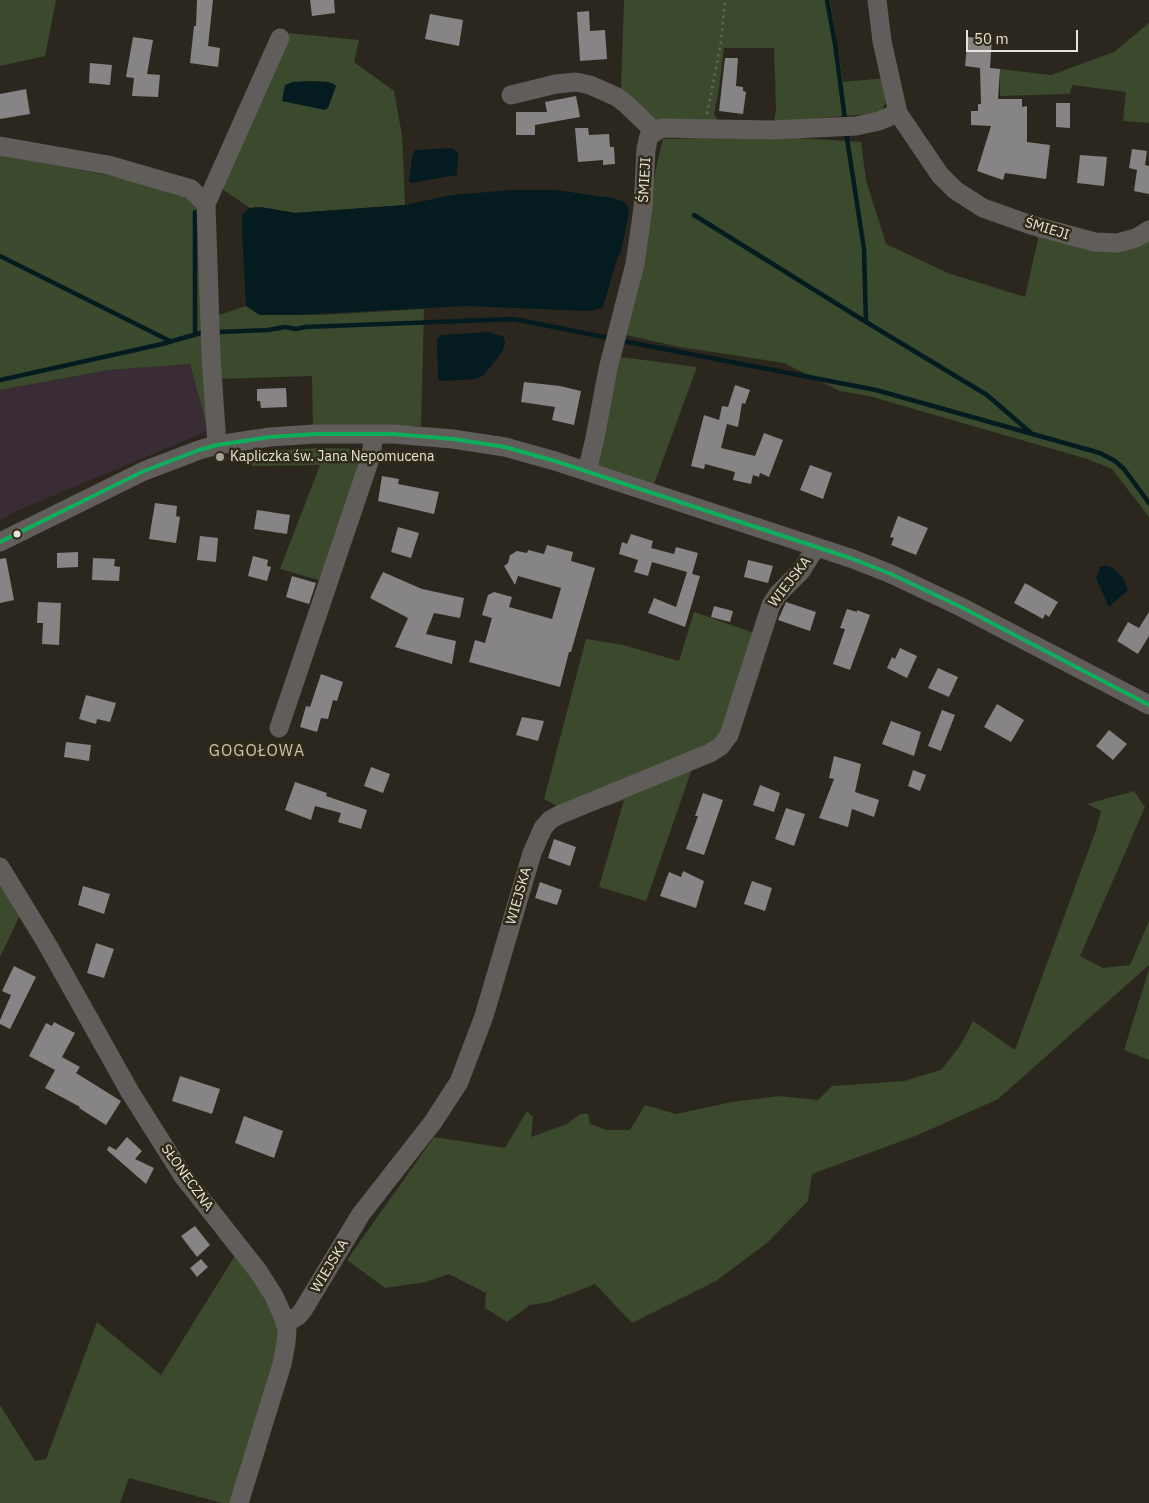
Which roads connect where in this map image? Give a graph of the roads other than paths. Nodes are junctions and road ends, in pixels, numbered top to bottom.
1 (877, 0) edge
2 (280, 38) dead end
3 (511, 95) dead end
4 (898, 113) junction
5 (652, 133) junction
6 (0, 146) edge
7 (206, 204) junction
8 (1149, 230) edge
9 (374, 434) junction
10 (217, 445) junction
11 (587, 471) junction
12 (0, 542) edge
13 (816, 547) junction
14 (1149, 705) edge
15 (279, 728) dead end
16 (0, 867) edge
17 (286, 1323) junction
18 (239, 1503) edge

1 - 4 street, ŚMIEJI
2 - 7 street
3 - 5 street
4 - 5 street
4 - 8 street, ŚMIEJI
5 - 11 street, ŚMIEJI
6 - 7 street
7 - 10 street
9 - 10 street, WIEJSKA
9 - 11 street, WIEJSKA
9 - 15 street
10 - 12 street, WIEJSKA
11 - 13 street, WIEJSKA
13 - 14 street, WIEJSKA
13 - 17 street, WIEJSKA
16 - 17 street, SŁONECZNA
17 - 18 street, SŁONECZNA

